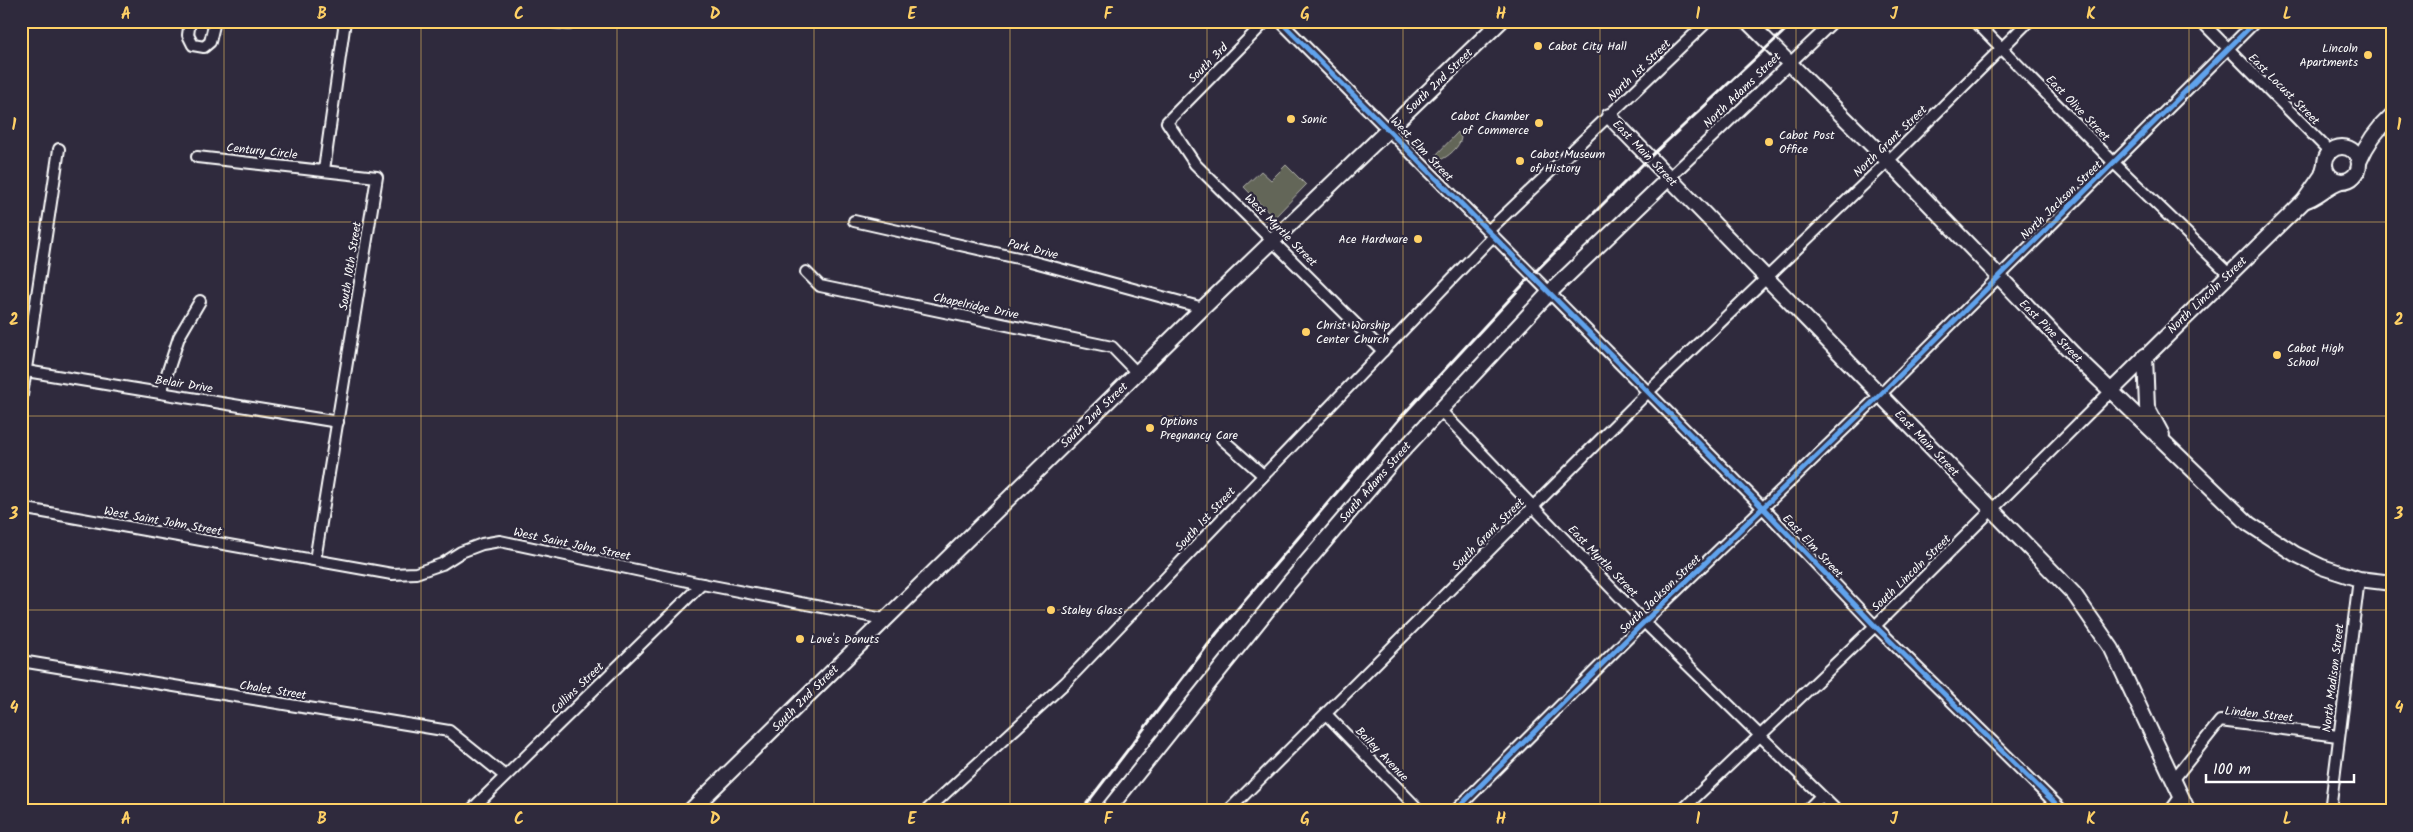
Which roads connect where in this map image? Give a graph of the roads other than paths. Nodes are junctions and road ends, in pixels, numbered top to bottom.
1 (190, 21) edge
2 (215, 21) edge
3 (346, 21) edge
4 (543, 21) edge
5 (1266, 21) edge
6 (1280, 21) edge
7 (1501, 21) edge
8 (1708, 21) edge
9 (1747, 21) edge
10 (1834, 21) edge
11 (1975, 21) edge
12 (2029, 21) edge
13 (2201, 21) edge
14 (2256, 21) edge
15 (569, 24) dead end
16 (2002, 48) junction
17 (2227, 49) junction
18 (1788, 63) junction
19 (2392, 115) edge
20 (1609, 116) junction
21 (1167, 122) joint
22 (2380, 127) junction
23 (1390, 130) junction
24 (59, 149) dead end
25 (2332, 154) junction
26 (197, 157) dead end
27 (1888, 162) junction
28 (2359, 162) junction
29 (2114, 163) junction
30 (324, 170) junction
31 (1669, 178) junction
32 (2341, 181) junction
33 (2304, 201) junction
34 (854, 221) dead end
35 (1491, 234) junction
36 (1274, 240) junction
37 (806, 272) dead end
38 (2229, 274) junction
39 (1997, 276) junction
40 (1766, 277) junction
41 (1549, 292) junction
42 (200, 301) dead end
43 (1203, 308) junction
44 (26, 334) edge
45 (1383, 350) junction
46 (2145, 356) junction
47 (26, 371) junction
48 (1137, 373) junction
49 (2111, 391) junction
50 (161, 392) junction
51 (1648, 392) junction
52 (1881, 394) junction
53 (21, 402) edge
54 (1440, 410) junction
55 (338, 422) junction
56 (1222, 439) dead end
57 (2168, 446) junction
58 (1263, 475) junction
59 (1532, 507) junction
60 (21, 508) edge
61 (1763, 508) junction
62 (1992, 511) junction
63 (315, 560) junction
64 (2359, 579) junction
65 (2392, 583) edge
66 (702, 584) junction
67 (884, 619) junction
68 (1644, 622) junction
69 (1875, 626) junction
70 (21, 662) edge
71 (1326, 714) junction
72 (1759, 736) junction
73 (2338, 736) junction
74 (505, 776) junction
75 (2174, 780) junction
76 (1821, 796) junction
77 (2181, 796) junction
78 (470, 811) edge
79 (690, 811) edge
80 (926, 811) edge
81 (1107, 811) edge
82 (1228, 811) edge
83 (1420, 811) edge
84 (1454, 811) edge
85 (1681, 811) edge
86 (1806, 811) edge
87 (1837, 811) edge
88 (2063, 811) edge
89 (2170, 811) edge
90 (2188, 811) edge
91 (2330, 811) edge

1 - 2 street
3 - 30 street
4 - 15 street
5 - 21 street, South 3rd
6 - 23 street, West Elm Street
7 - 23 street, South 2nd Street
8 - 20 street, North 1st Street
9 - 18 street, East Pine Street
10 - 18 street, North Adams Street
11 - 16 street, East Olive Street
12 - 16 street, North Grant Street
13 - 17 street, East Locust Street
14 - 17 street, North Jackson Street
16 - 27 street, North Grant Street
16 - 29 street, East Olive Street
17 - 25 street, East Locust Street
17 - 29 street, North Jackson Street
18 - 27 street, East Pine Street
18 - 31 street, North Adams Street
19 - 22 street, North Lincoln Street
20 - 31 street, East Main Street
20 - 35 street, South 1st Street
21 - 36 street, West Myrtle Street
22 - 25 street, North Lincoln Street
22 - 28 street, North Lincoln Street
23 - 35 street, West Elm Street
23 - 36 street, South 2nd Street
24 - 44 street
25 - 28 street
25 - 32 street
25 - 33 street, North Lincoln Street
26 - 30 street, Century Circle
27 - 39 street, East Pine Street
27 - 40 street, North Grant Street
28 - 32 street, North Lincoln Street
29 - 38 street, East Olive Street
29 - 39 street, North Jackson Street
30 - 55 street, South 10th Street
31 - 40 street, East Main Street
31 - 41 street, South Adams Street
32 - 33 street, North Lincoln Street
33 - 38 street, North Lincoln Street
34 - 43 street, Park Drive
35 - 41 street, West Elm Street
35 - 45 street, South 1st Street
36 - 43 street, South 2nd Street
36 - 45 street, West Myrtle Street
37 - 48 street, Chapelridge Drive
38 - 46 street, North Lincoln Street
39 - 49 street, East Pine Street
39 - 52 street, North Jackson Street
40 - 51 street, South Grant Street
40 - 52 street, East Main Street
41 - 51 street, East Elm Street
41 - 54 street, South Adams Street
42 - 50 street
43 - 48 street, South 2nd Street
44 - 47 street
45 - 58 street, South 1st Street
46 - 49 street, North Lincoln Street
46 - 57 street
47 - 50 street, Belair Drive
47 - 53 street
48 - 67 street, South 2nd Street
49 - 57 street, East Pine Street
49 - 62 street, South Lincoln Street
50 - 55 street, Belair Drive
51 - 59 street, South Grant Street
51 - 61 street, East Elm Street
52 - 61 street, South Jackson Street
52 - 62 street, East Main Street
54 - 59 street, East Myrtle Street
54 - 81 street, South Adams Street
55 - 63 street, South 10th Street
56 - 58 street
57 - 64 street, East Pine Street
58 - 80 street, South 1st Street
59 - 68 street, East Myrtle Street
59 - 71 street, South Grant Street
60 - 63 street, West Saint John Street
61 - 68 street, South Jackson Street
61 - 69 street, East Elm Street
62 - 69 street, South Lincoln Street
62 - 75 street, East Main Street
63 - 66 street, West Saint John Street
64 - 65 street, East Pine Street
64 - 73 street, North Madison Street
66 - 67 street, West Saint John Street
66 - 74 street, Collins Street
67 - 79 street, South 2nd Street
68 - 72 street, East Myrtle Street
68 - 84 street, South Jackson Street
69 - 72 street, South Lincoln Street
69 - 88 street, East Elm Street
70 - 74 street, Chalet Street
71 - 82 street, South Grant Street
71 - 83 street, Bailey Avenue
72 - 76 street, East Myrtle Street
72 - 85 street, South Lincoln Street
73 - 75 street, Linden Street
73 - 91 street, North Madison Street
74 - 78 street, Collins Street
75 - 77 street, East Main Street
76 - 86 street
76 - 87 street, East Myrtle Street
77 - 89 street
77 - 90 street, East Main Street

